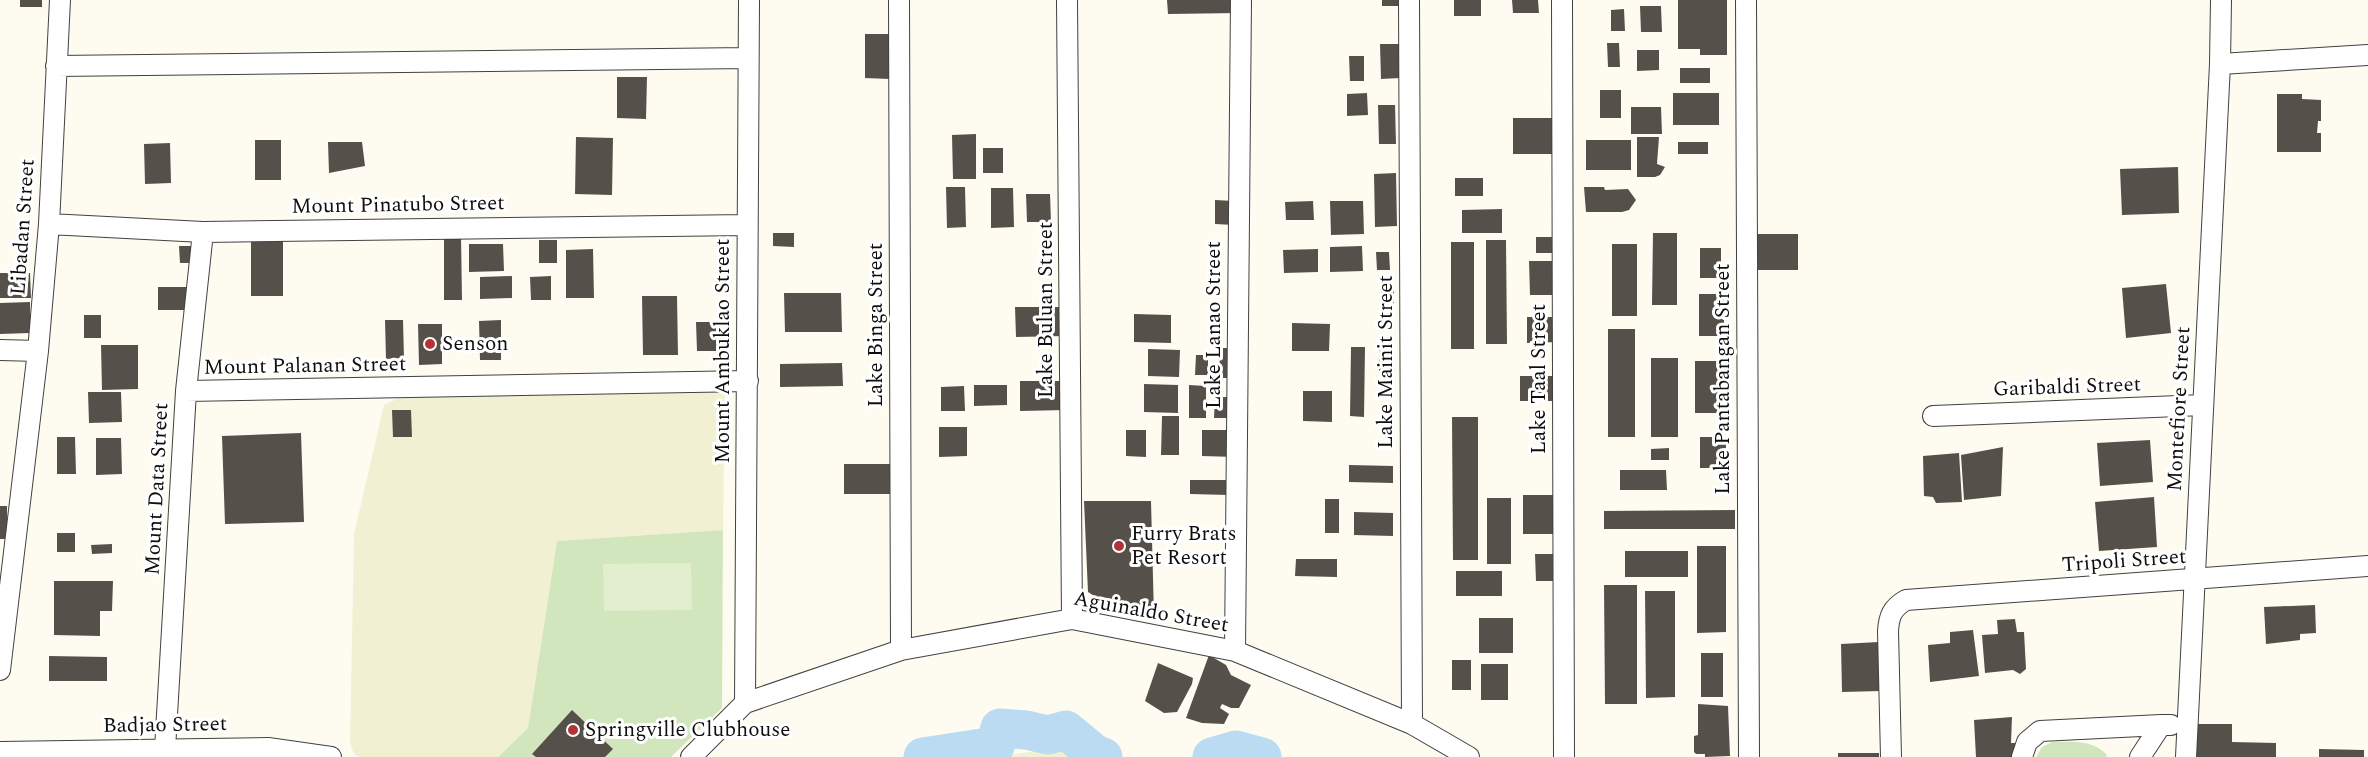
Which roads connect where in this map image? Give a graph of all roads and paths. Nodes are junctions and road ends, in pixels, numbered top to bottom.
1 (60, 0) edge
2 (749, 0) edge
3 (899, 0) edge
4 (1067, 0) edge
5 (1240, 0) edge
6 (1409, 0) edge
7 (1562, 0) edge
8 (1746, 0) edge
9 (2221, 0) edge
10 (2368, 55) edge
11 (747, 58) junction
12 (2220, 64) junction
13 (56, 66) junction
14 (49, 224) junction
15 (747, 225) junction
16 (203, 232) junction
17 (0, 350) edge
18 (38, 351) junction
19 (748, 381) junction
20 (186, 391) junction
21 (2203, 405) junction
22 (1934, 416) dead end
23 (2368, 566) edge
24 (2195, 580) junction
25 (1072, 619) junction
26 (901, 650) junction
27 (1235, 651) junction
28 (0, 670) edge
29 (745, 703) junction
30 (1412, 724) junction
31 (2187, 724) junction
32 (2160, 725) junction
33 (165, 749) junction
34 (0, 752) edge
35 (331, 757) edge
36 (691, 757) edge
37 (1469, 757) edge
38 (1564, 757) edge
39 (1749, 757) edge
40 (1891, 757) edge
41 (2022, 757) edge
42 (2140, 757) edge
43 (2186, 757) edge

1 - 13 street, Libadan Street
2 - 11 street, Mount Ambuklao Street
3 - 26 street, Lake Binga Street
4 - 25 street, Lake Buluan Street
5 - 27 street, Lake Lanao Street
6 - 30 street, Lake Mainit Street
7 - 38 street, Lake Taal Street
8 - 39 street, Lake Pantabangan Street
9 - 12 street, Montefiore Street
10 - 12 street
11 - 13 street
11 - 15 street, Mount Ambuklao Street
12 - 21 street, Montefiore Street
13 - 14 street, Libadan Street
14 - 16 street, Mount Pinatubo Street
14 - 18 street, Libadan Street
15 - 16 street, Mount Pinatubo Street
15 - 19 street, Mount Ambuklao Street
16 - 20 street, Mount Data Street
17 - 18 street
18 - 28 street, Libadan Street
19 - 20 street, Mount Palanan Street
19 - 29 street, Mount Ambuklao Street
20 - 33 street, Mount Data Street
21 - 22 street, Garibaldi Street
21 - 24 street, Montefiore Street
23 - 24 street, Tripoli Street
24 - 31 street, Montefiore Street
24 - 40 street, Tripoli Street
25 - 26 street, Aguinaldo Street
25 - 27 street, Aguinaldo Street
26 - 29 street, Aguinaldo Street
27 - 30 street, Aguinaldo Street
29 - 36 street, Aguinaldo Street
30 - 37 street, Aguinaldo Street
31 - 32 street
31 - 43 street, Montefiore Street
32 - 41 street
32 - 42 street
33 - 34 street, Badjao Street
33 - 35 street, Badjao Street

